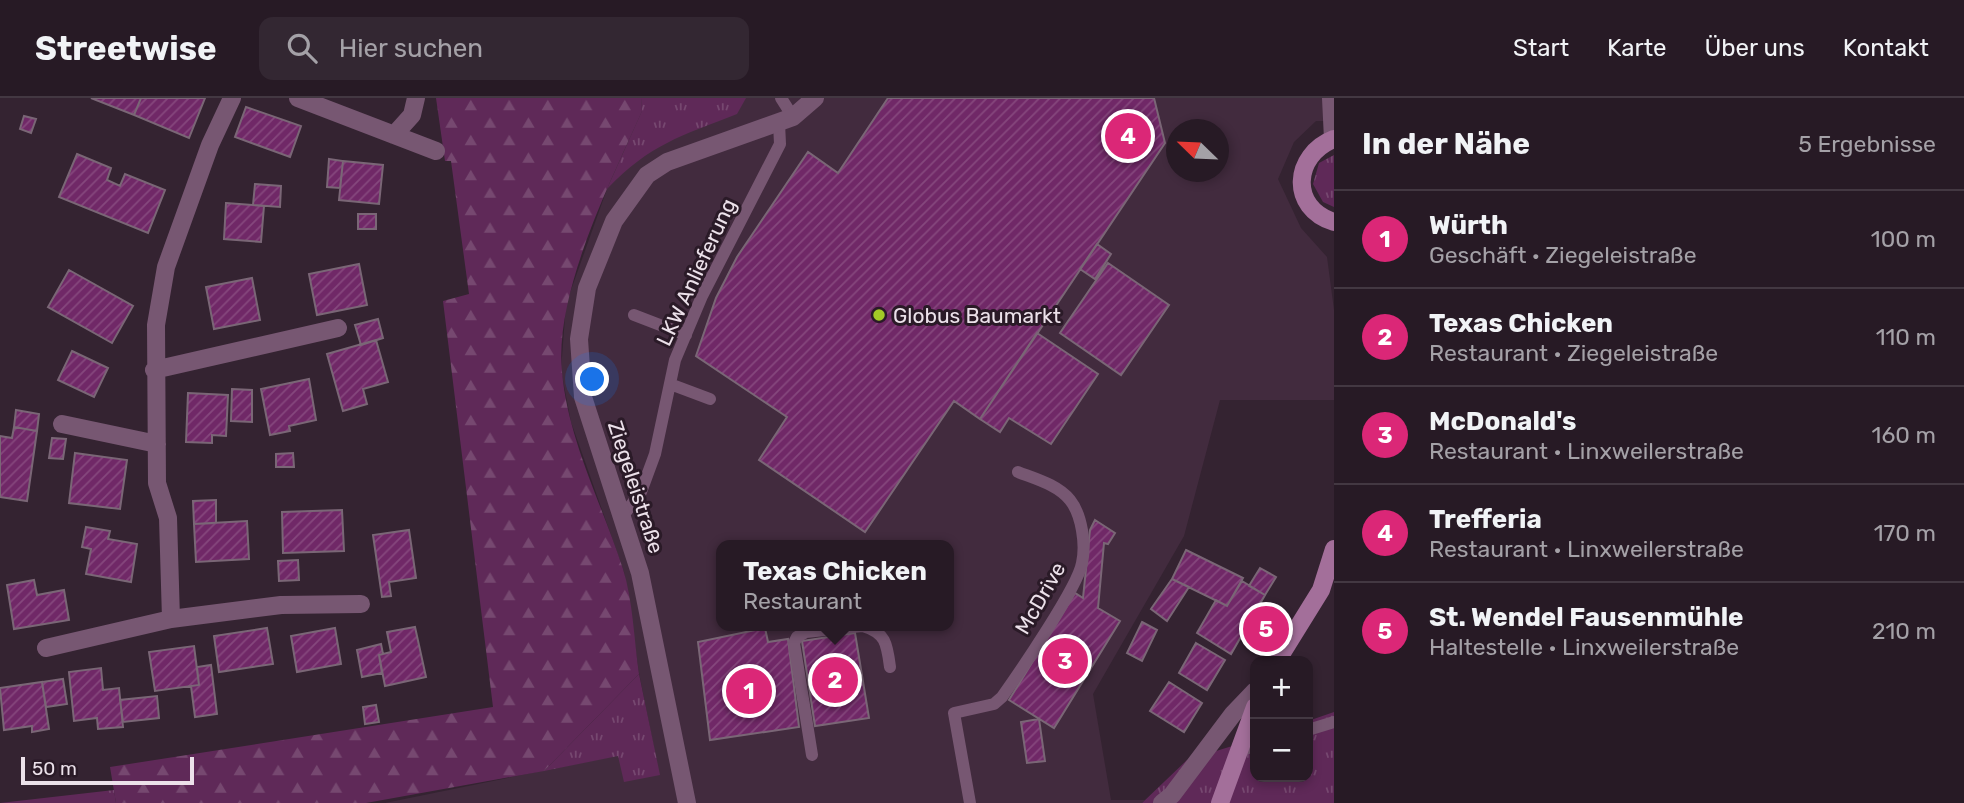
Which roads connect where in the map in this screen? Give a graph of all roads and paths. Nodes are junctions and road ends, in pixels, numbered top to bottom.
1 (232, 98) edge
2 (298, 98) edge
3 (416, 98) edge
4 (781, 98) edge
5 (815, 98) edge
6 (1331, 98) edge
7 (786, 120) junction
8 (394, 135) junction
9 (1333, 139) edge
10 (436, 151) dead end
11 (1334, 222) edge
12 (634, 315) dead end
13 (338, 328) dead end
14 (686, 335) junction
15 (154, 370) junction
16 (670, 384) junction
17 (710, 399) dead end
18 (62, 424) dead end
19 (157, 444) junction
20 (1018, 472) dead end
21 (622, 517) junction
22 (1334, 549) edge
23 (361, 604) dead end
24 (172, 619) junction
25 (816, 631) edge
26 (879, 631) edge
27 (46, 648) dead end
28 (1280, 656) edge
29 (890, 667) dead end
30 (1250, 696) edge
31 (1253, 719) edge
32 (1334, 722) edge
33 (1313, 728) edge
34 (1247, 749) edge
35 (812, 755) dead end
36 (966, 784) junction
37 (687, 803) edge
38 (959, 803) edge
39 (970, 803) edge
40 (1162, 803) edge
41 (1220, 803) edge

1 - 15 street
2 - 8 street
3 - 8 street
4 - 7 lane
5 - 7 street, Ziegeleistraße
6 - 9 street
7 - 14 lane, LKW Anlieferung
7 - 21 street, Ziegeleistraße
8 - 10 street
9 - 11 main road
12 - 14 lane
13 - 15 street
14 - 16 lane, LKW Anlieferung
15 - 19 street
16 - 17 lane
16 - 21 lane, LKW Anlieferung
18 - 19 street
19 - 24 street
20 - 36 lane, McDrive
21 - 37 street, Ziegeleistraße
22 - 28 main road
23 - 24 street
24 - 27 street
25 - 35 lane
26 - 29 lane
30 - 40 street
31 - 34 main road
32 - 33 lane
34 - 41 main road
36 - 38 lane
36 - 39 lane

